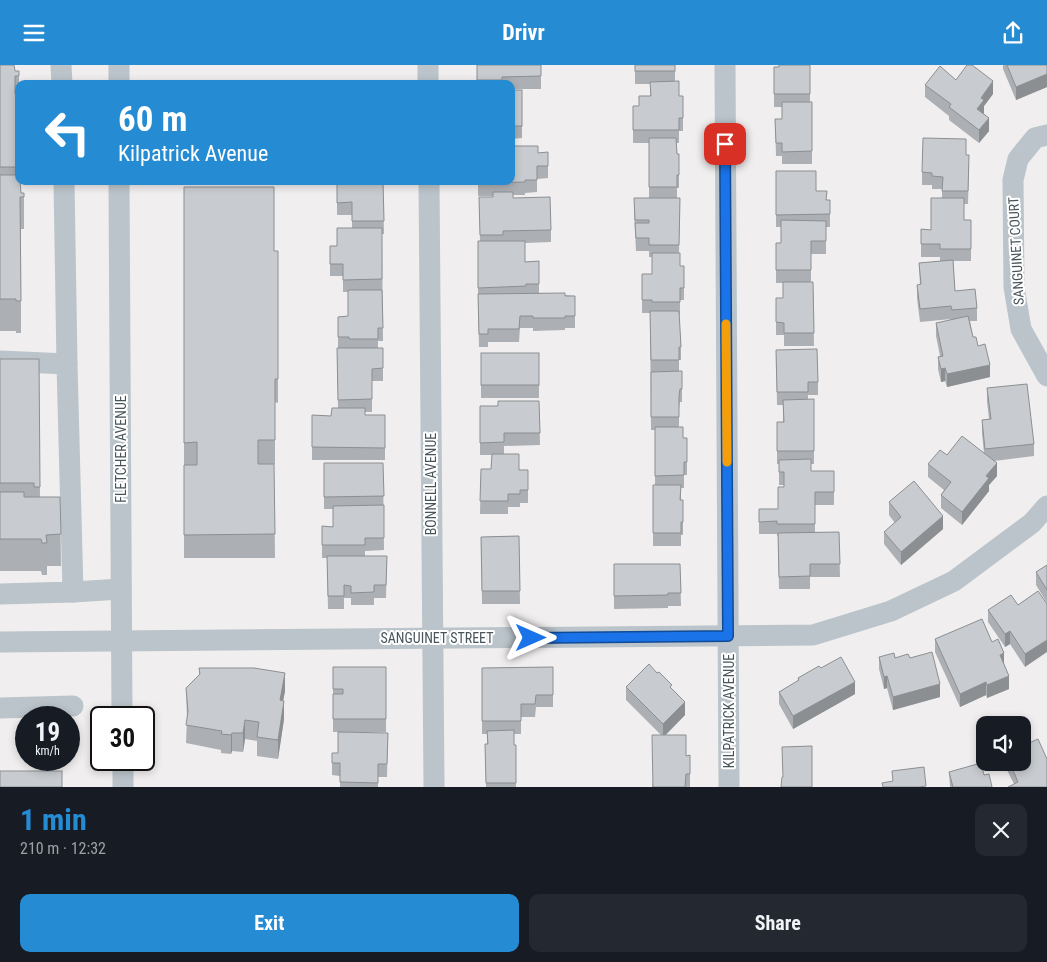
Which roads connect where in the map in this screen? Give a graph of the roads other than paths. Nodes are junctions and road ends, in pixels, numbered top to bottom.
1 (61, 65) edge
2 (119, 65) edge
3 (428, 65) edge
4 (725, 65) edge
5 (62, 80) edge
6 (119, 80) edge
7 (428, 80) edge
8 (1047, 135) edge
9 (64, 185) edge
10 (119, 185) edge
11 (429, 185) edge
12 (0, 361) edge
13 (67, 364) junction
14 (1047, 376) edge
15 (1047, 506) edge
16 (121, 589) junction
17 (73, 592) junction
18 (0, 594) edge
19 (728, 636) junction
20 (433, 639) junction
21 (122, 641) junction
22 (0, 642) edge
23 (122, 706) edge
24 (0, 708) edge
25 (15, 708) edge
26 (123, 771) edge
27 (123, 787) edge
28 (434, 787) edge
29 (729, 787) edge

1 - 5 street
2 - 6 street
3 - 7 street
4 - 19 street, KILPATRICK AVENUE
8 - 14 street, SANGUINET COURT
9 - 13 street
10 - 16 street, FLETCHER AVENUE
11 - 20 street, BONNELL AVENUE
12 - 13 street
13 - 17 street
15 - 19 street, SANGUINET STREET
16 - 17 street
16 - 21 street, FLETCHER AVENUE
17 - 18 street
19 - 20 street, SANGUINET STREET
19 - 29 street, KILPATRICK AVENUE
20 - 21 street, SANGUINET STREET
20 - 28 street, BONNELL AVENUE
21 - 22 street, SANGUINET STREET
21 - 23 street, FLETCHER AVENUE
24 - 25 street
26 - 27 street

